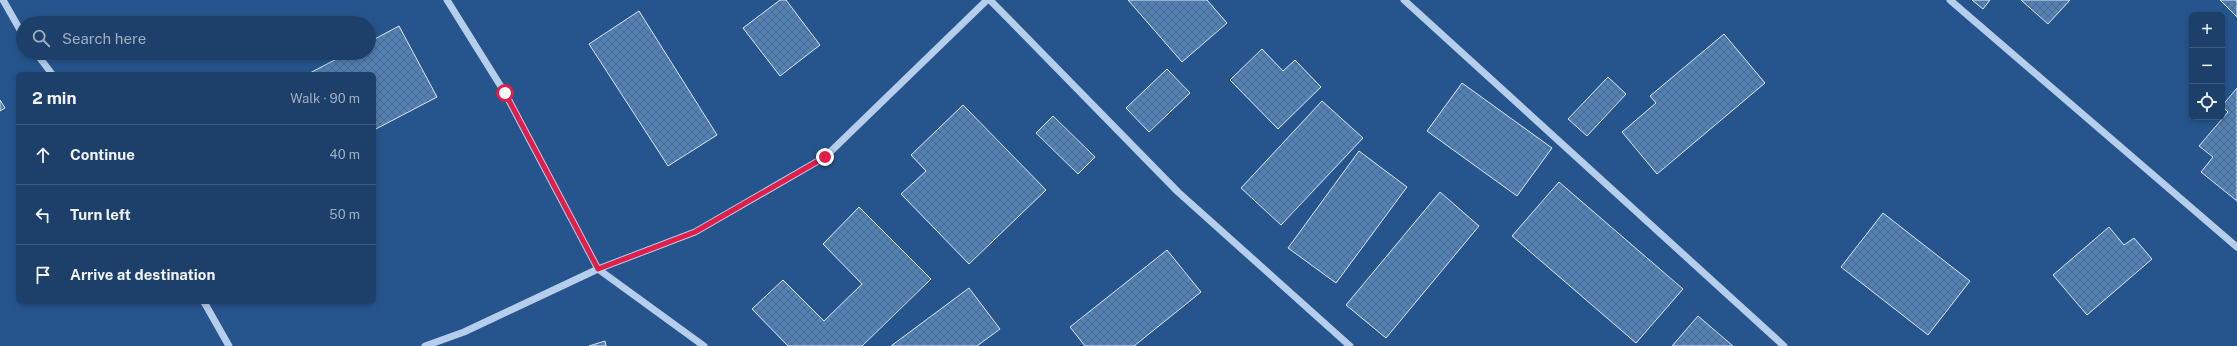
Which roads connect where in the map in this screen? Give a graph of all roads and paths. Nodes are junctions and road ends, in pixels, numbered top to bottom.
1 (3, 0) edge
2 (447, 0) edge
3 (987, 0) edge
4 (990, 0) edge
5 (1404, 0) edge
6 (1950, 0) edge
7 (16, 23) edge
8 (41, 60) edge
9 (50, 72) edge
10 (2237, 247) edge
11 (598, 269) junction
12 (205, 304) edge
13 (229, 346) edge
14 (425, 346) edge
15 (704, 346) edge
16 (1350, 346) edge
17 (1784, 346) edge

1 - 7 street
2 - 11 street
3 - 11 street
4 - 16 street
5 - 17 street
6 - 10 street
8 - 9 street
11 - 14 street
11 - 15 street
12 - 13 street

